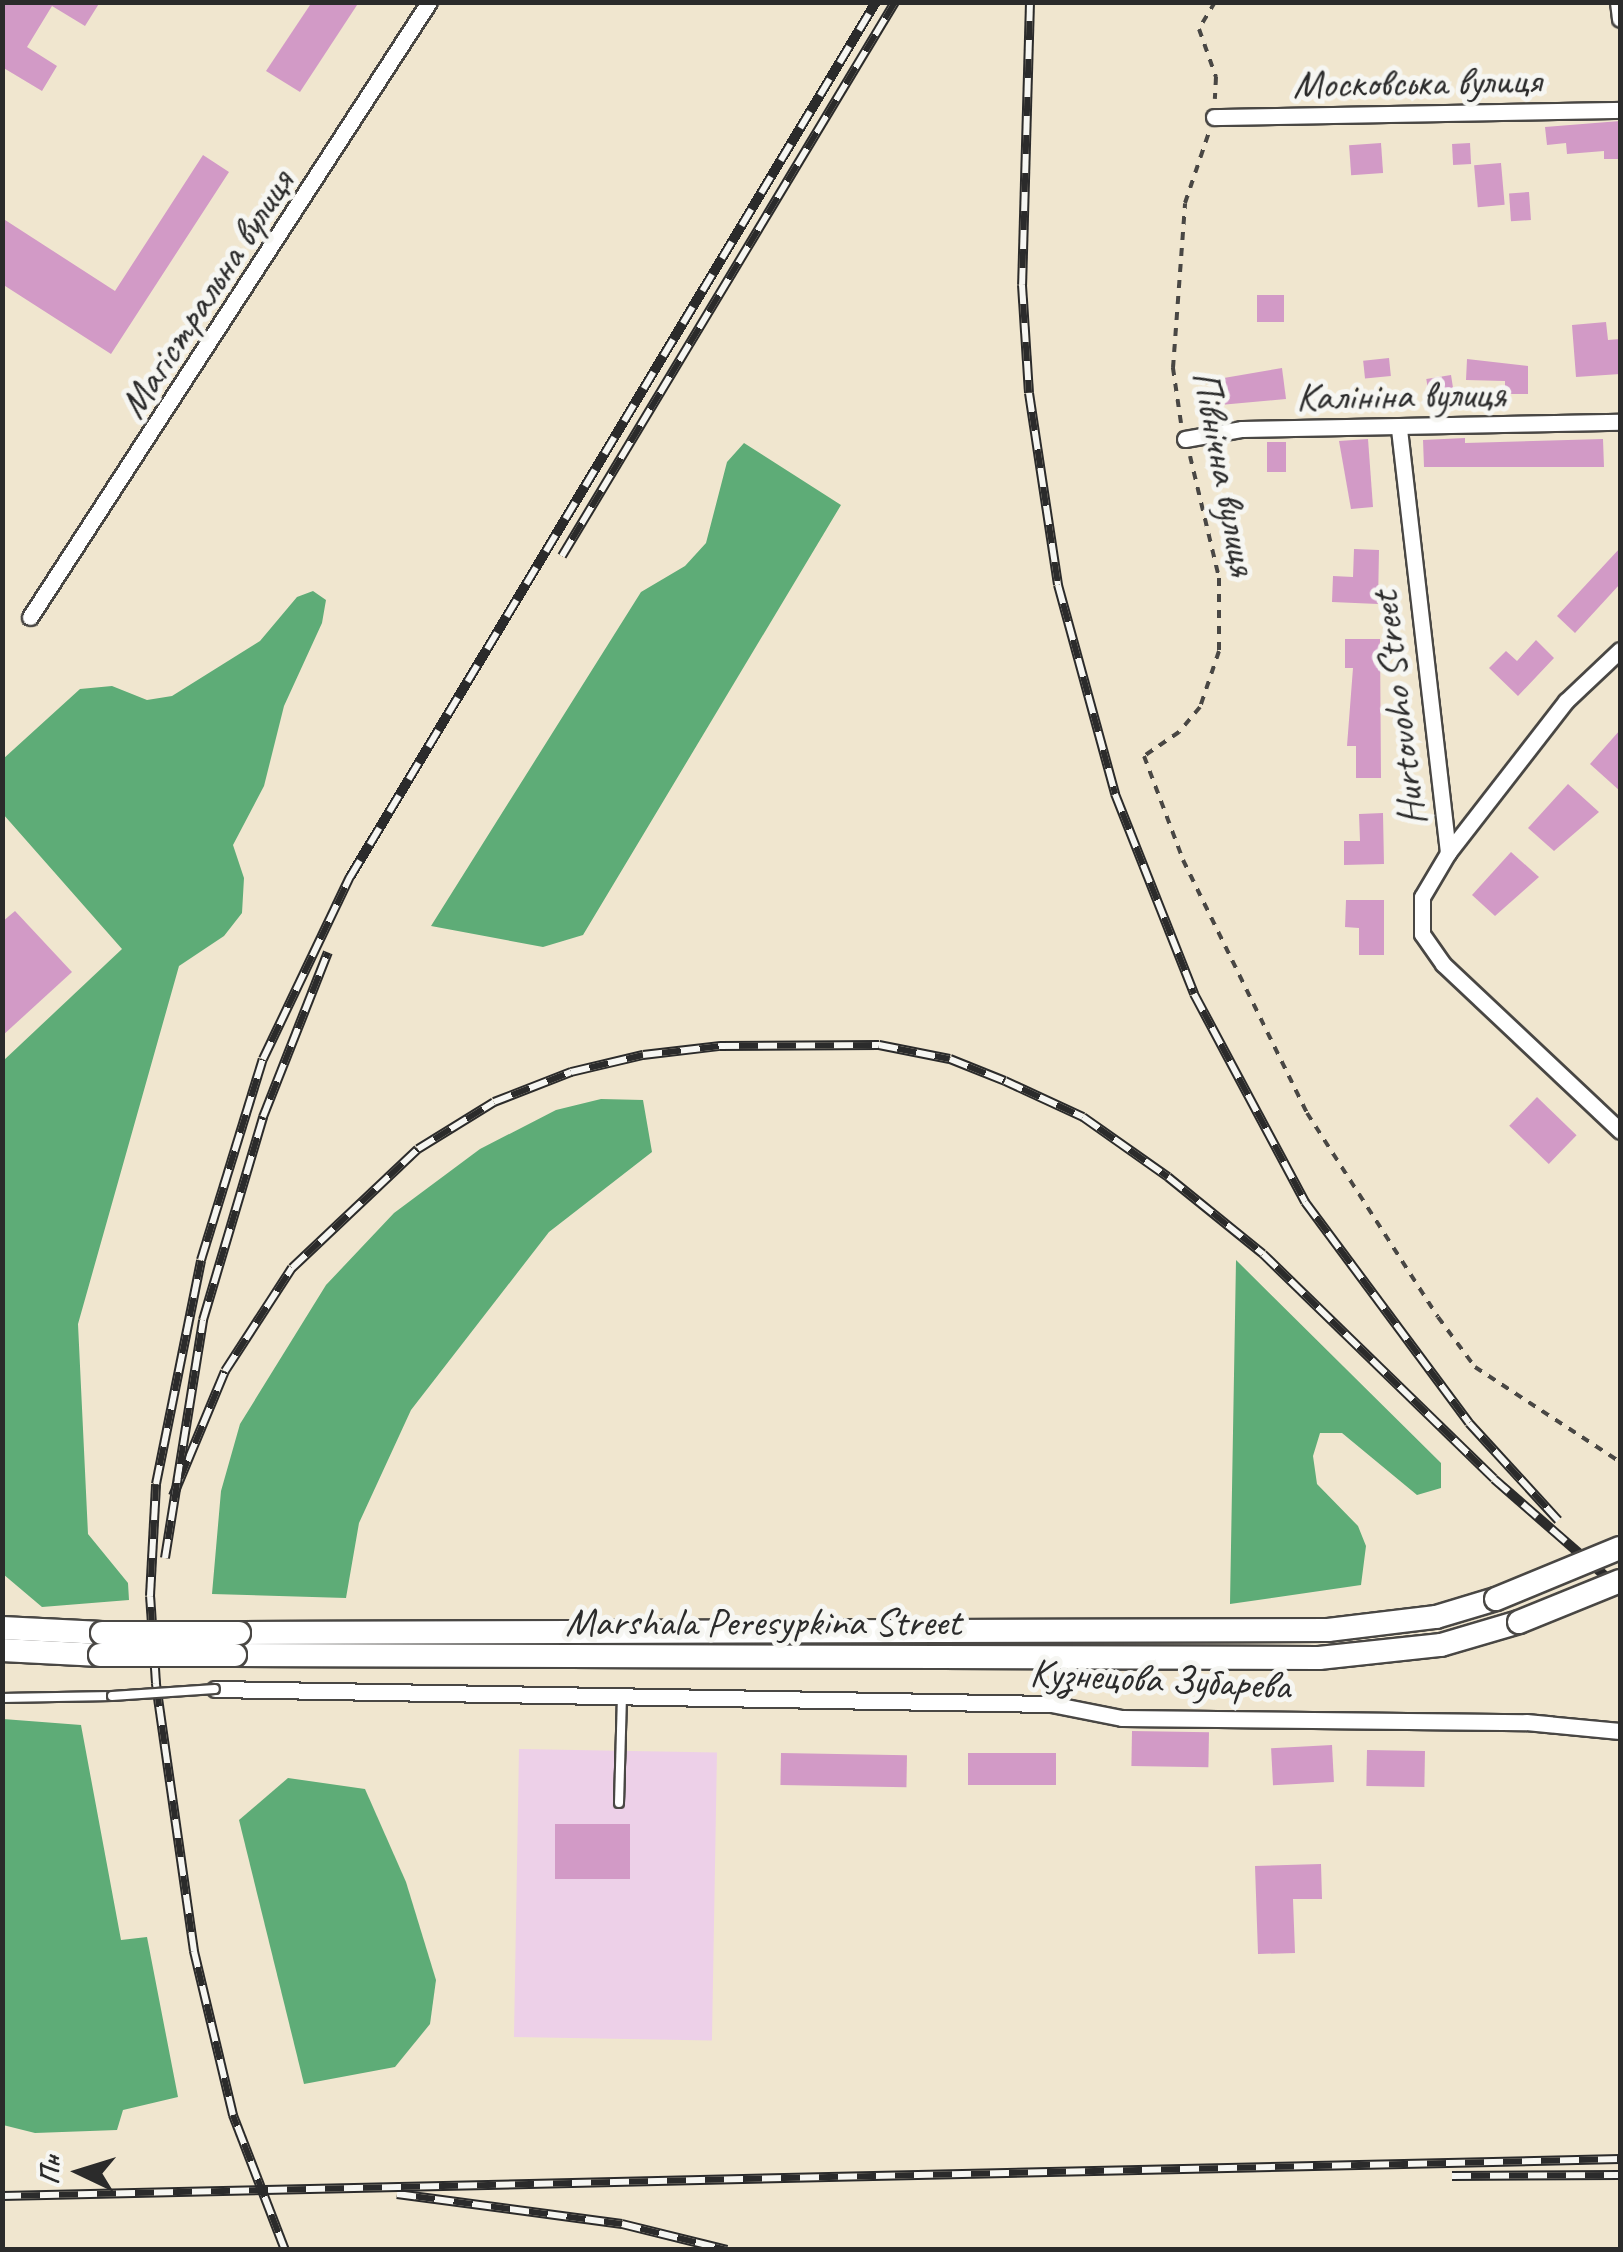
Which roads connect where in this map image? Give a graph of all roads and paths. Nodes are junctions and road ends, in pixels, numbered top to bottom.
1 (430, 2) edge
2 (1214, 2) edge
3 (1618, 2) edge
4 (1620, 19) edge
5 (1620, 110) edge
6 (1214, 117) junction
7 (1620, 422) edge
8 (1400, 429) junction
9 (1185, 439) junction
10 (30, 617) dead end
11 (1620, 650) edge
12 (1448, 853) junction
13 (1620, 1105) edge
14 (1608, 1119) junction
15 (1620, 1132) edge
16 (1620, 1462) edge
17 (1620, 1548) edge
18 (1620, 1581) edge
19 (2, 1628) edge
20 (101, 1644) junction
21 (237, 1644) junction
22 (2, 1650) edge
23 (215, 1689) joint
24 (622, 1693) junction
25 (2, 1698) edge
26 (1620, 1730) edge
27 (619, 1803) dead end

1 - 10 street, Магістральна вулиця
2 - 6 path, Північна вулиця
3 - 4 street
5 - 6 street, Московська вулиця
6 - 9 path, Північна вулиця
7 - 8 street, Калініна вулиця
8 - 9 street, Калініна вулиця
8 - 12 street, Hurtovoho Street
9 - 16 path, Північна вулиця
11 - 12 street
12 - 14 street, Hurtovoho Street
13 - 14 street
14 - 15 street, Hurtovoho Street
17 - 21 main road, Marshala Peresypkina Street, bridge
18 - 21 main road, Marshala Peresypkina Street, bridge
19 - 20 main road, Marshala Peresypkina Street
20 - 21 main road, Marshala Peresypkina Street, bridge
20 - 22 main road, Marshala Peresypkina Street
23 - 24 street, Кузнецова Зубарева
23 - 25 lane, bridge
24 - 26 street, Кузнецова Зубарева
24 - 27 lane

